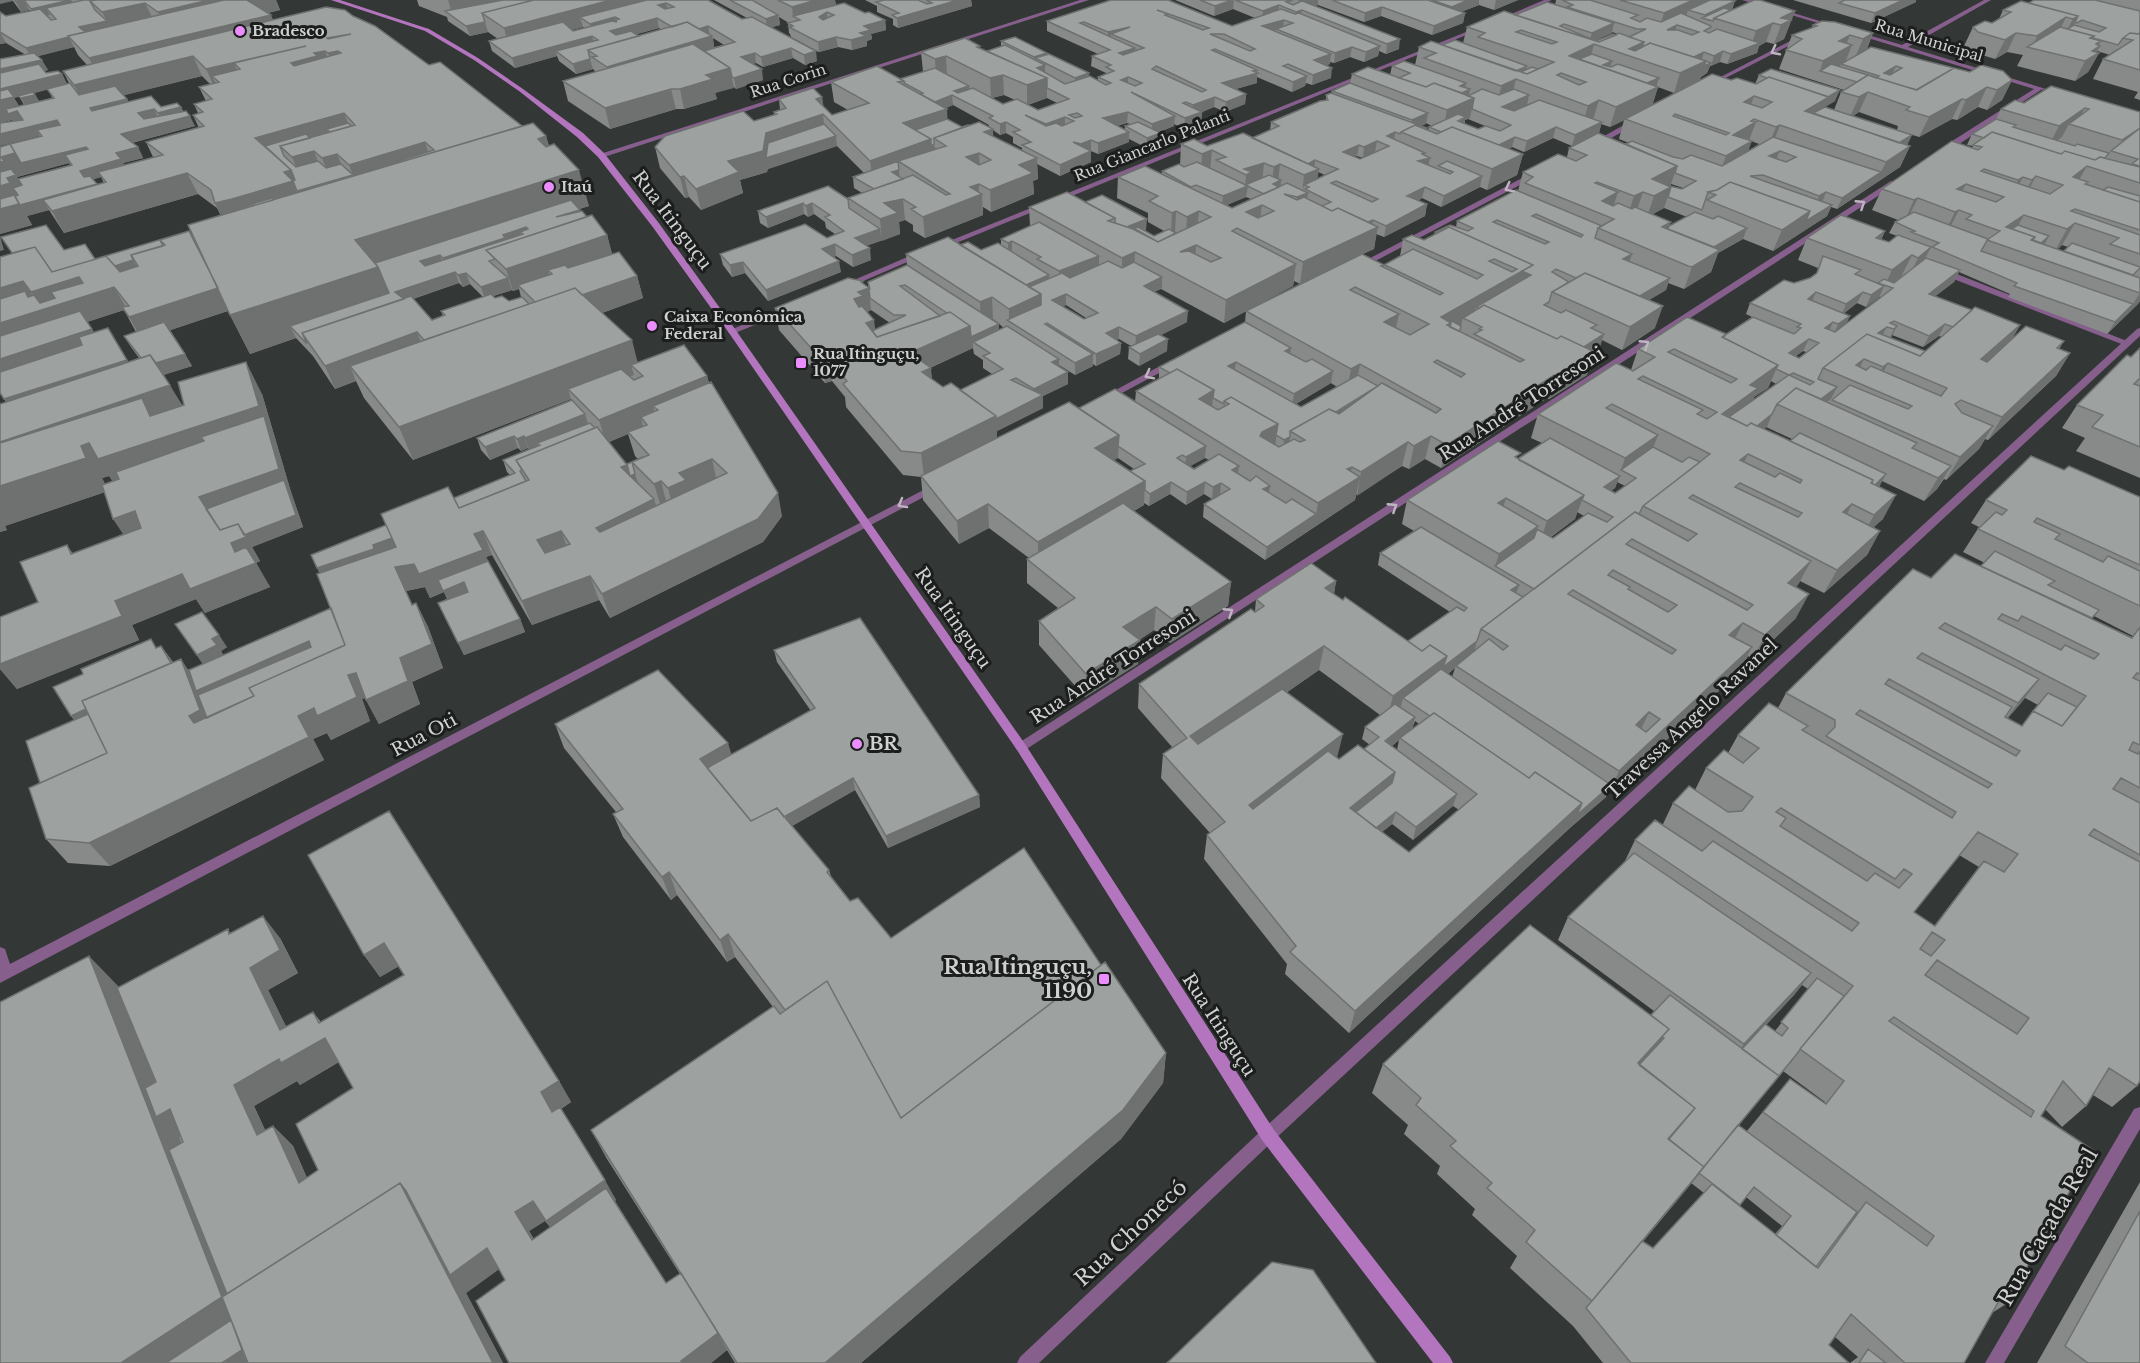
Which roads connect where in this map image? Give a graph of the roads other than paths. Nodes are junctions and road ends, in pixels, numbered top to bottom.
1 (334, 0) edge
2 (1086, 0) edge
3 (1549, 0) edge
4 (1745, 0) edge
5 (1988, 0) edge
6 (1493, 22) edge
7 (1828, 25) junction
8 (1482, 27) edge
9 (1838, 28) edge
10 (1818, 30) edge
11 (1849, 31) edge
12 (1808, 35) edge
13 (1904, 47) junction
14 (2040, 88) junction
15 (1698, 90) edge
16 (2051, 91) edge
17 (1646, 118) edge
18 (1583, 150) edge
19 (601, 155) junction
20 (1930, 159) edge
21 (1541, 172) edge
22 (1901, 178) edge
23 (1825, 228) junction
24 (1836, 232) edge
25 (1932, 268) edge
26 (1352, 270) edge
27 (831, 291) edge
28 (798, 304) edge
29 (732, 331) junction
30 (2140, 331) edge
31 (2127, 343) junction
32 (1184, 357) edge
33 (1090, 406) edge
34 (944, 482) edge
35 (865, 524) junction
36 (1021, 747) junction
37 (0, 953) edge
38 (3, 976) edge
39 (2140, 1114) edge
40 (1268, 1135) junction
41 (1026, 1363) edge
42 (1444, 1363) edge
43 (1994, 1363) edge

1 - 19 main road, Rua Itinguçu
2 - 19 street, Rua Corin
3 - 6 street
4 - 7 street
5 - 13 street
7 - 9 street
7 - 10 street
8 - 27 street, Rua Giancarlo Palanti
11 - 13 street, Rua Municipal
12 -> 15 street
13 - 14 street, Rua Municipal
14 - 16 street, Rua Municipal
14 - 20 street
17 - 18 street
19 - 29 main road, Rua Itinguçu
21 -> 26 street
23 -> 22 street, Rua André Torresoni
23 - 24 street
36 -> 23 street, Rua André Torresoni
25 - 31 street
28 - 29 street
29 - 35 main road, Rua Itinguçu
30 - 31 street, Travessa Angelo Ravanel
31 - 40 street, Travessa Angelo Ravanel
32 -> 33 street
34 -> 35 street, Rua Oti
35 - 36 main road, Rua Itinguçu
35 - 38 street, Rua Oti
36 - 40 main road, Rua Itinguçu
37 - 38 street
39 - 43 street, Rua Caçada Real
40 - 41 street, Rua Chonecó
40 - 42 main road, Rua Itinguçu

